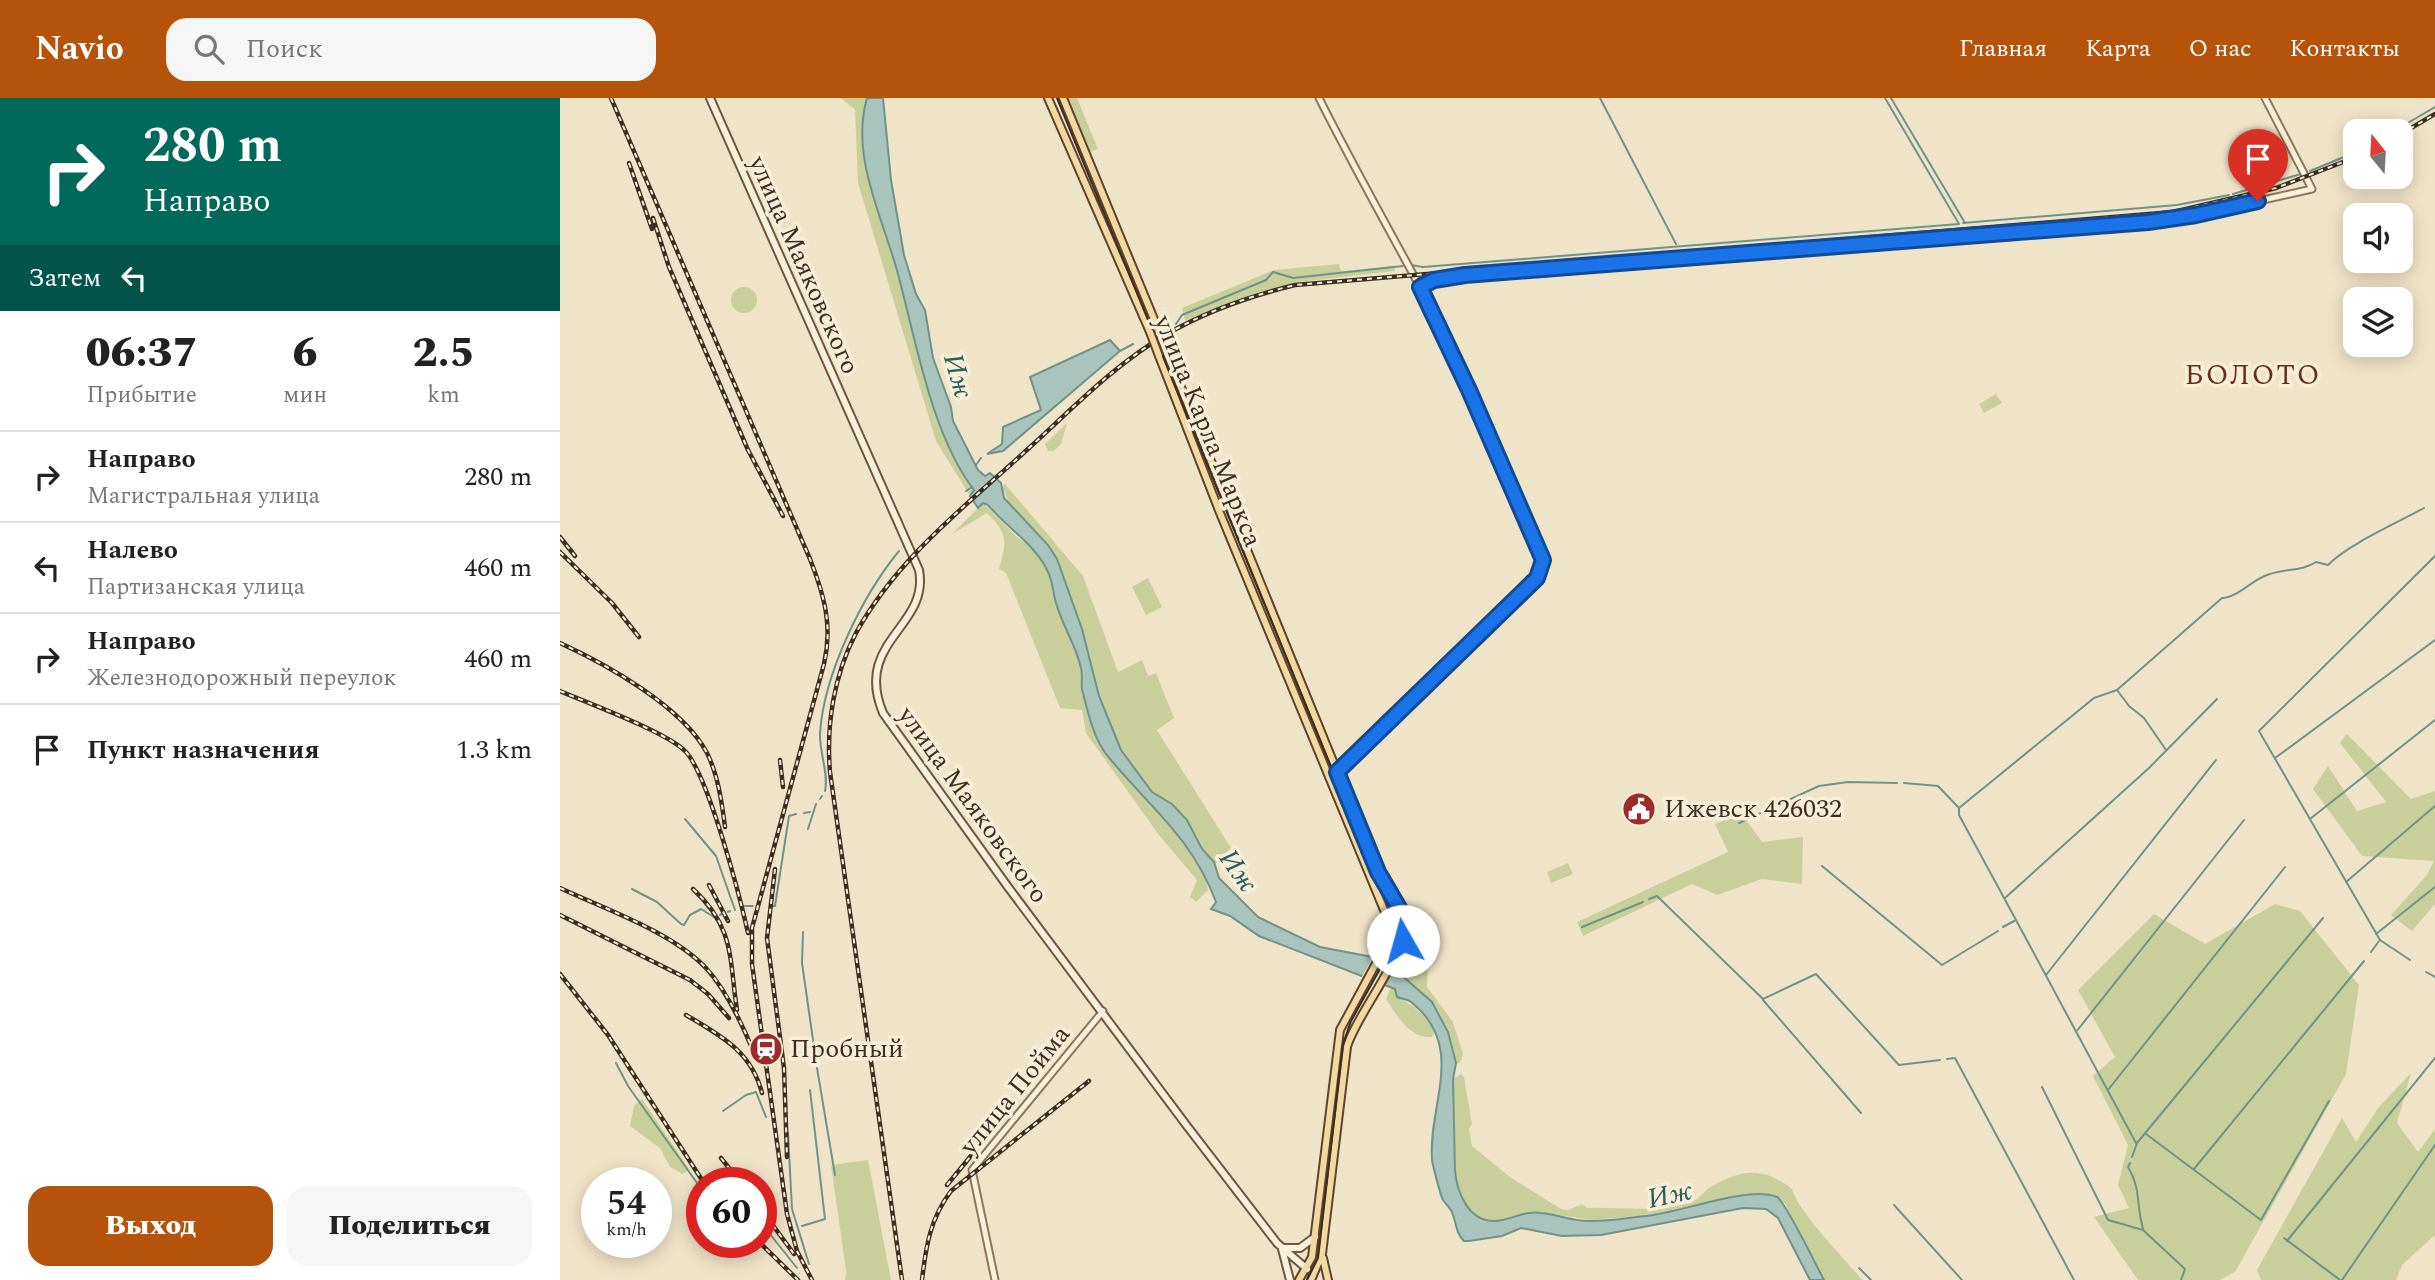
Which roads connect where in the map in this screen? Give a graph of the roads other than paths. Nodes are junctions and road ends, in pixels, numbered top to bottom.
1 (710, 98) edge
2 (1048, 98) edge
3 (1063, 98) edge
4 (1319, 98) edge
5 (2265, 98) edge
6 (1420, 287) junction
7 (1230, 503) junction
8 (1218, 509) junction
9 (1337, 772) junction
10 (1330, 779) junction
11 (1103, 1011) junction
12 (1315, 1237) junction
13 (1281, 1247) junction
14 (1322, 1254) junction
15 (1307, 1269) junction
16 (1315, 1278) edge
17 (995, 1280) edge
18 (1290, 1280) edge
19 (1299, 1280) edge
20 (1328, 1280) edge

1 - 11 main road, улица Маяковского
2 - 8 main road, улица Карла Маркса, bridge
3 - 7 main road, улица Карла Маркса, bridge
4 - 6 street
5 - 6 street
6 - 9 street
7 - 8 main road
7 - 9 main road, улица Карла Маркса
8 - 10 main road, улица Карла Маркса
9 - 10 main road
9 - 14 main road, улица Карла Маркса
10 - 12 main road, улица Карла Маркса
11 - 13 main road, улица Маяковского
11 - 17 street, улица Пойма
12 - 13 main road
12 - 15 main road
13 - 15 main road, улица Маяковского
13 - 18 main road
14 - 16 main road
14 - 20 main road
15 - 16 main road, улица Маяковского
15 - 19 main road

